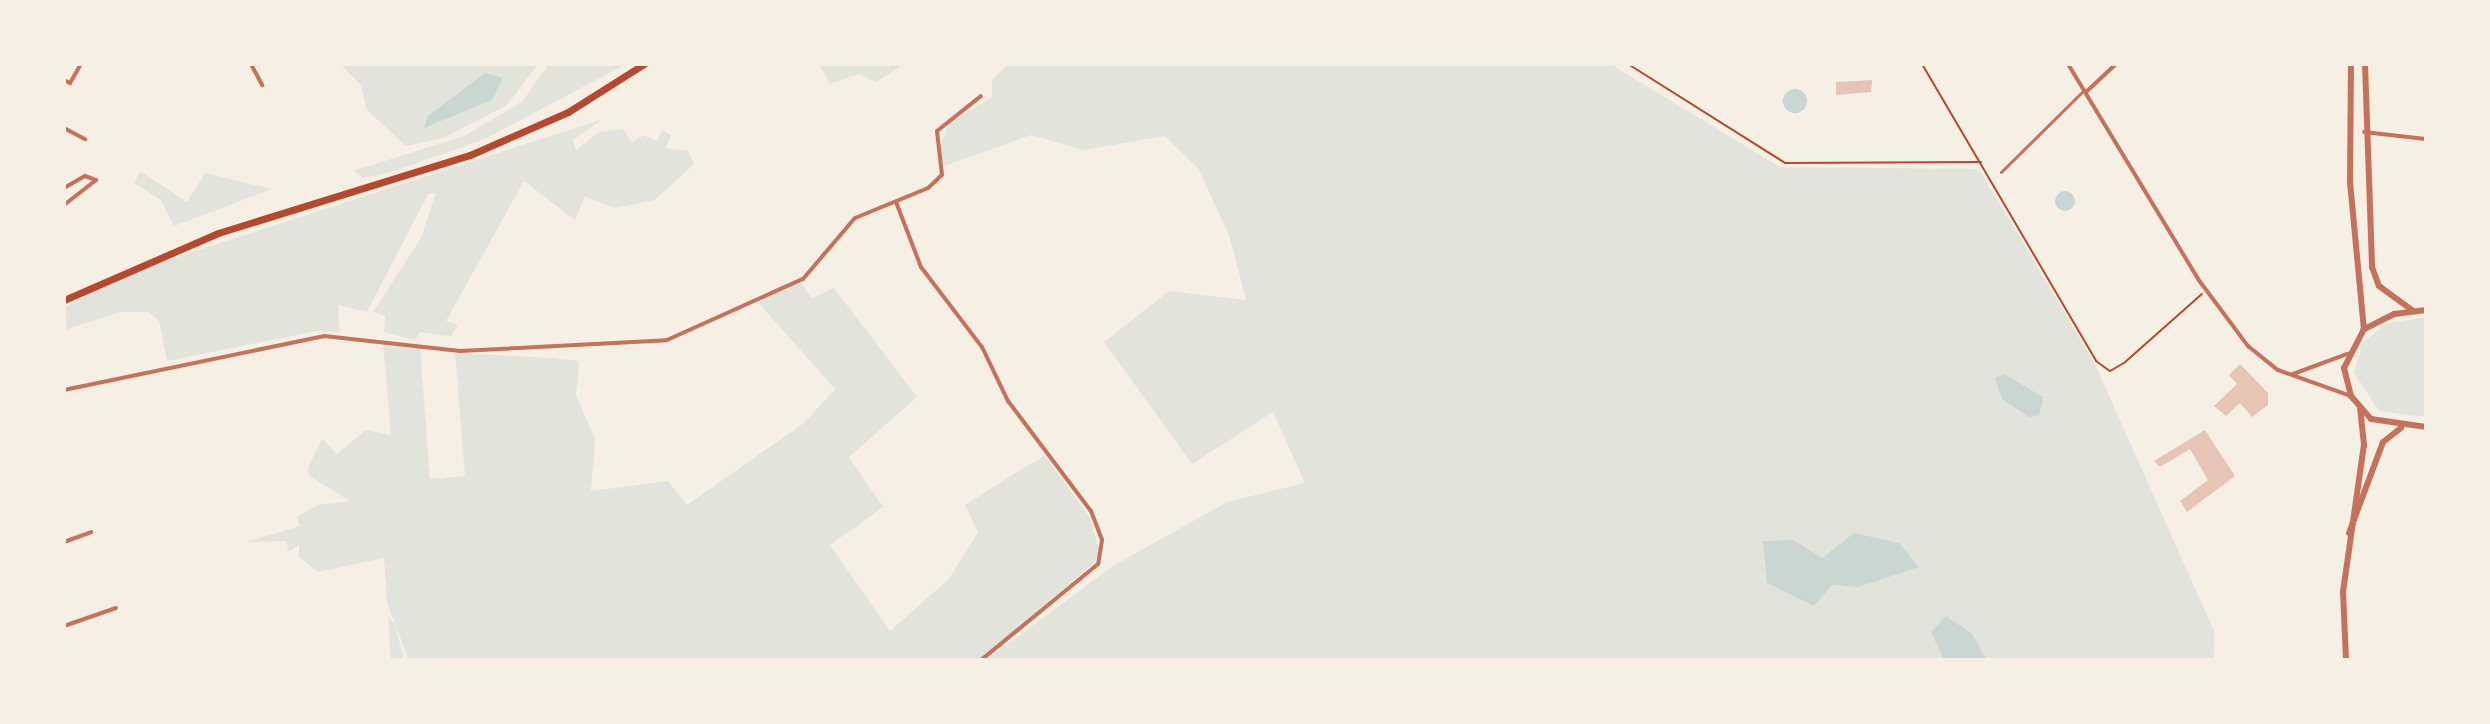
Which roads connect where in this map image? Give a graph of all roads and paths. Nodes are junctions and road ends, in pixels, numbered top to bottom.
1 (81, 64) edge
2 (251, 64) edge
3 (644, 64) edge
4 (1628, 64) edge
5 (1922, 64) edge
6 (2068, 64) edge
7 (2116, 64) edge
8 (2351, 64) edge
9 (2365, 64) edge
10 (64, 80) edge
11 (262, 85) dead end
12 (2085, 91) junction
13 (981, 96) dead end
14 (64, 128) edge
15 (2364, 132) junction
16 (85, 139) dead end
17 (2426, 139) edge
18 (1982, 162) junction
19 (1985, 167) junction
20 (2001, 172) joint
21 (64, 188) edge
22 (896, 202) junction
23 (64, 205) edge
24 (2206, 291) junction
25 (64, 300) edge
26 (2412, 310) junction
27 (2426, 310) edge
28 (2364, 329) junction
29 (2347, 354) junction
30 (2291, 374) junction
31 (64, 390) edge
32 (2351, 396) junction
33 (2360, 409) junction
34 (2402, 428) junction
35 (2425, 428) edge
36 (91, 532) dead end
37 (2348, 537) junction
38 (64, 542) edge
39 (116, 608) dead end
40 (64, 626) edge
41 (981, 660) edge
42 (2346, 660) edge

1 - 10 street
2 - 11 street
3 - 25 highway
4 - 18 path
5 - 18 path
6 - 12 street
7 - 12 street
8 - 28 street
9 - 15 street
12 - 20 street
12 - 24 street
13 - 22 street
14 - 16 street
15 - 17 street
15 - 26 street
18 - 19 path
19 - 20 path
19 - 24 path
21 - 23 street
22 - 31 street
22 - 41 street
24 - 30 street
26 - 27 street
26 - 28 street
28 - 29 street
29 - 30 street
29 - 32 street
30 - 32 street
32 - 33 street
33 - 34 street
33 - 37 street
34 - 35 street
34 - 37 street
36 - 38 street
37 - 42 street
39 - 40 street

